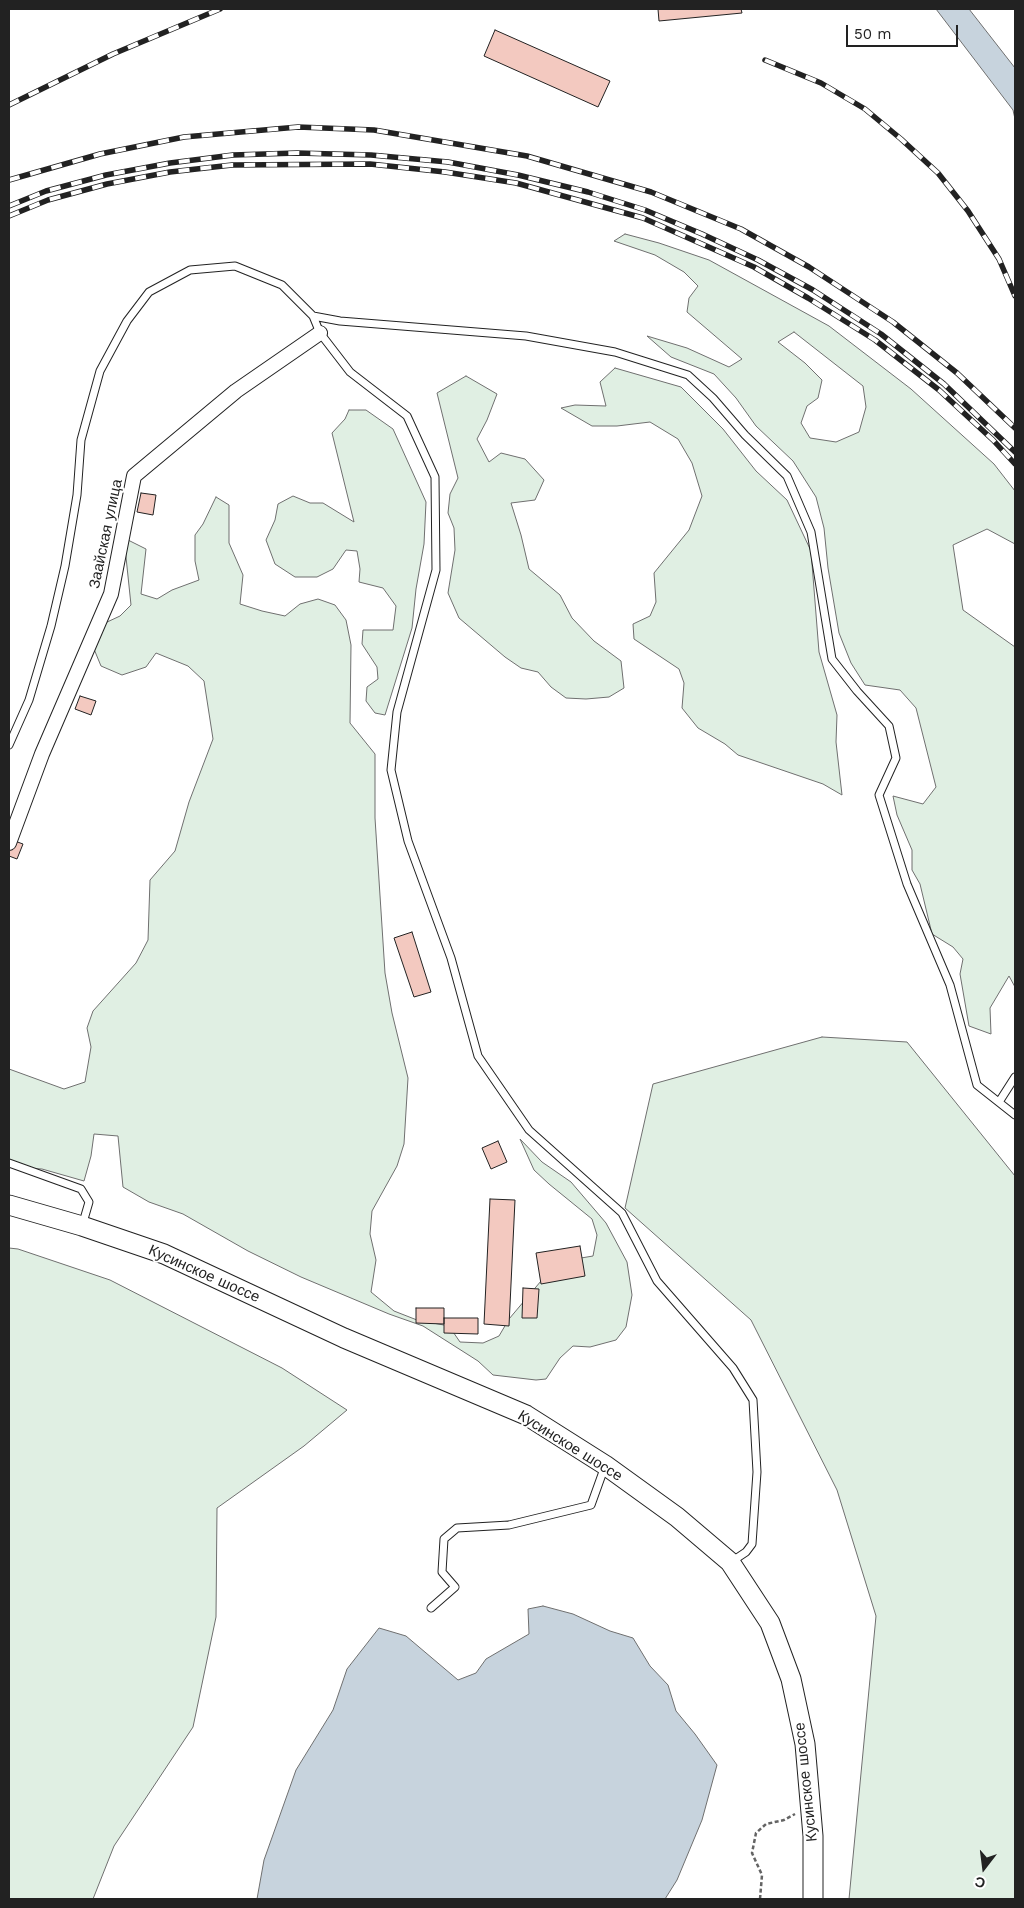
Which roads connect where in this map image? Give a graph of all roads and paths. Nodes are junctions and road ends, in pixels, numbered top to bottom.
1 (313, 316) junction
2 (320, 333) junction
3 (9, 745) edge
4 (9, 843) edge
5 (1015, 1077) edge
6 (999, 1102) junction
7 (1015, 1115) edge
8 (9, 1163) edge
9 (9, 1205) edge
10 (82, 1226) junction
11 (606, 1465) junction
12 (730, 1562) junction
13 (431, 1608) dead end
14 (811, 1806) junction
15 (760, 1899) edge
16 (813, 1899) edge

1 - 2 lane
1 - 3 lane
1 - 6 lane
2 - 4 street, Заайская улица
2 - 12 lane
5 - 6 lane
6 - 7 lane
8 - 10 lane
9 - 10 main road, Кусинское шоссе
10 - 11 main road, Кусинское шоссе
11 - 12 main road, Кусинское шоссе
11 - 13 lane
12 - 14 main road, Кусинское шоссе
14 - 15 path
14 - 16 main road, Кусинское шоссе

